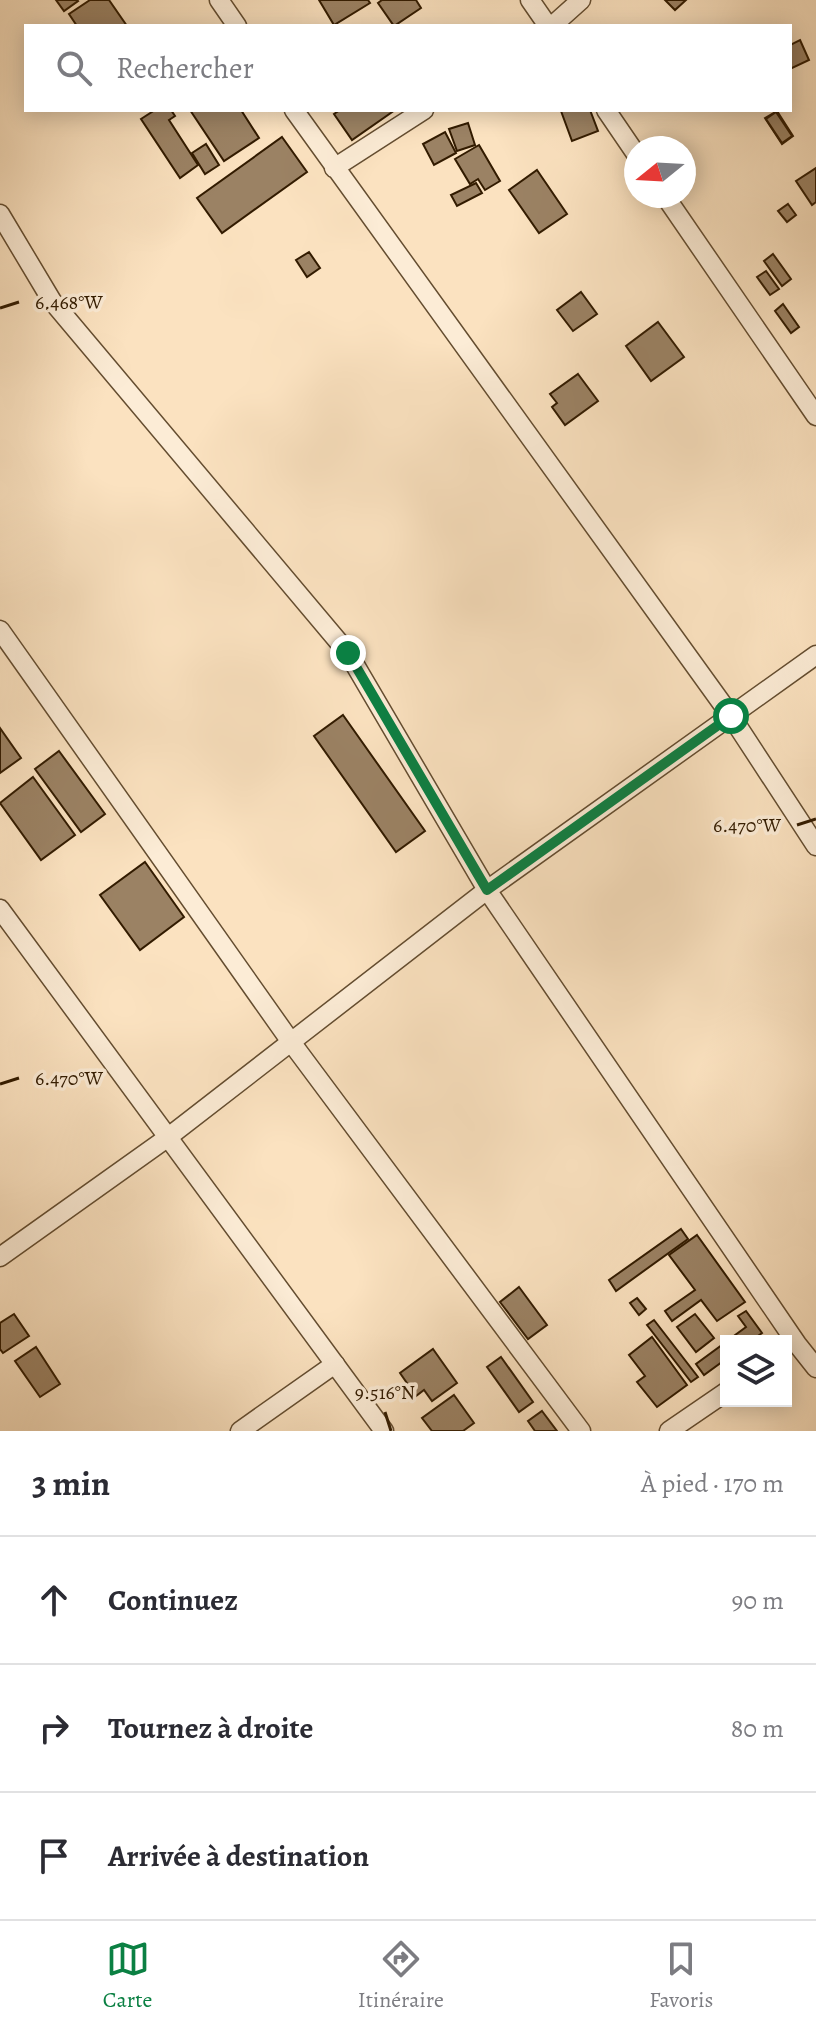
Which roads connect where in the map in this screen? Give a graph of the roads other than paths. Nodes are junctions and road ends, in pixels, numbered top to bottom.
1 (219, 0) edge
2 (530, 0) edge
3 (581, 0) edge
4 (236, 24) edge
5 (548, 24) edge
6 (552, 24) edge
7 (295, 112) edge
8 (421, 112) edge
9 (607, 112) edge
10 (624, 136) edge
11 (334, 168) junction
12 (673, 208) edge
13 (0, 214) edge
14 (816, 416) edge
15 (0, 630) edge
16 (816, 655) edge
17 (731, 716) junction
18 (816, 846) edge
19 (487, 890) junction
20 (1, 912) edge
21 (291, 1042) junction
22 (167, 1138) junction
23 (0, 1257) edge
24 (783, 1335) edge
25 (792, 1348) edge
26 (335, 1364) junction
27 (816, 1368) edge
28 (720, 1396) edge
29 (240, 1431) edge
30 (384, 1431) edge
31 (581, 1431) edge
32 (669, 1431) edge

1 - 4 street
2 - 5 street
3 - 6 street
7 - 11 street
8 - 11 street
9 - 10 street
11 - 17 street
12 - 14 street
13 - 19 street
15 - 21 street
16 - 17 street
17 - 18 street
17 - 19 street
19 - 21 street
19 - 24 street
20 - 22 street
21 - 22 street
21 - 31 street
22 - 23 street
22 - 26 street
25 - 27 street
26 - 29 street
26 - 30 street
28 - 32 street

